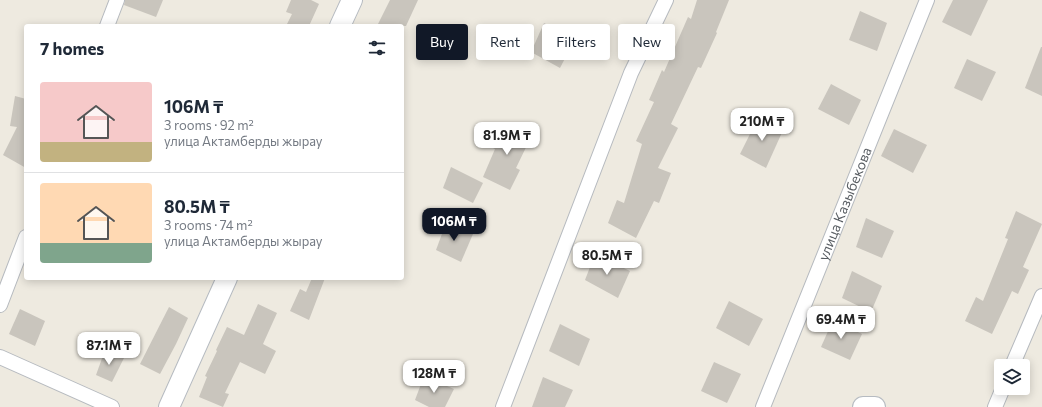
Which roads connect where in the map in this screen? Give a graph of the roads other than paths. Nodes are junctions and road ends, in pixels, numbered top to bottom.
1 (117, 0) edge
2 (352, 0) edge
3 (666, 0) edge
4 (927, 0) edge
5 (108, 24) edge
6 (341, 24) edge
7 (24, 242) edge
8 (226, 280) edge
9 (1042, 296) edge
10 (0, 305) edge
11 (0, 357) edge
12 (1015, 359) edge
13 (1000, 395) edge
14 (112, 407) edge
15 (170, 407) edge
16 (503, 407) edge
17 (763, 407) edge
18 (863, 407) edge
19 (875, 407) edge
20 (995, 407) edge

1 - 5 street
2 - 6 main road
3 - 16 street
4 - 17 street, улица Казыбекова
7 - 10 street
8 - 15 main road
9 - 12 street
11 - 14 street
13 - 20 street
18 - 19 main road

